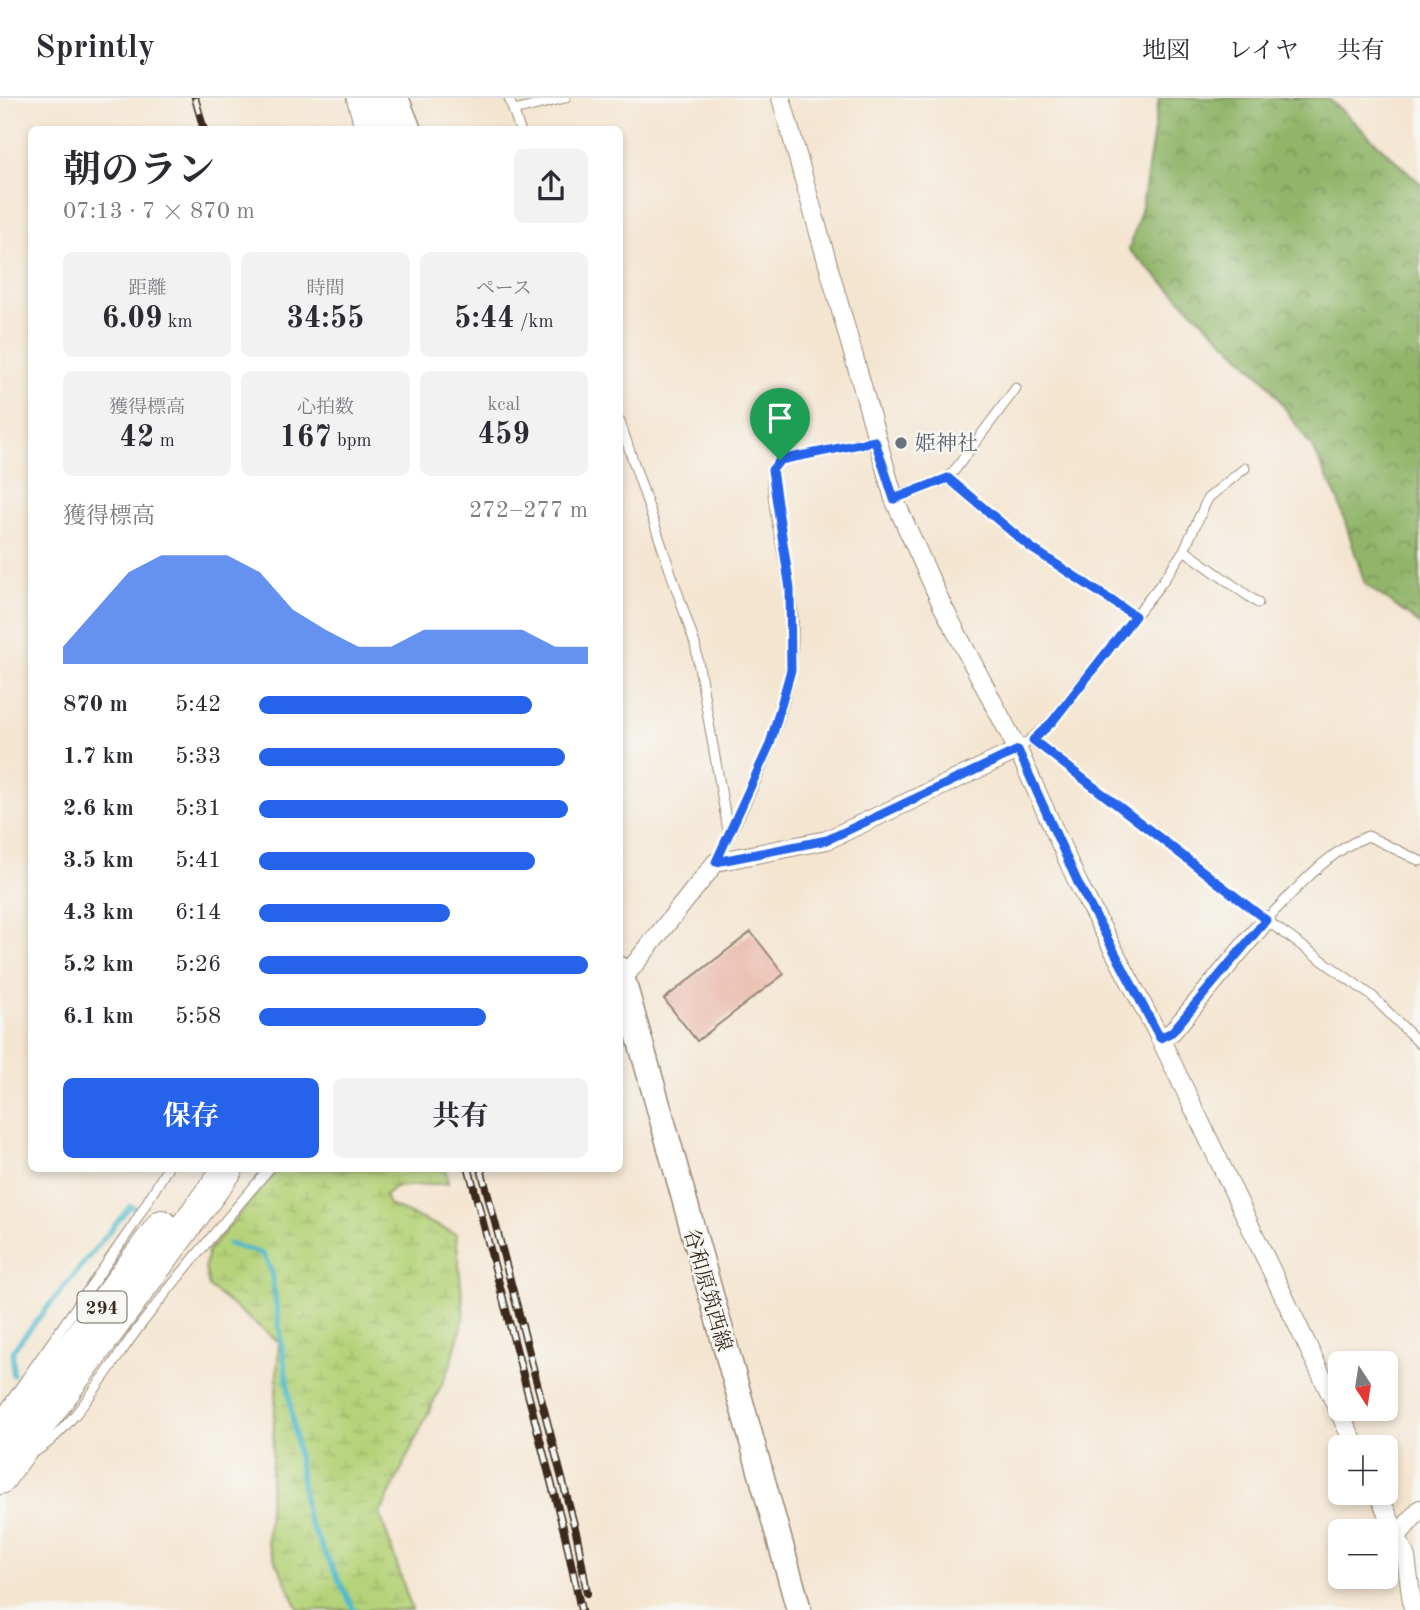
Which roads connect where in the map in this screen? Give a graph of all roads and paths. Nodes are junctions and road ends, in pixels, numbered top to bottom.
1 (362, 98) edge
2 (384, 98) edge
3 (396, 98) edge
4 (509, 98) edge
5 (565, 98) edge
6 (781, 98) edge
7 (514, 111) junction
8 (370, 126) edge
9 (391, 126) edge
10 (407, 126) edge
11 (519, 126) edge
12 (1016, 388) dead end
13 (623, 431) edge
14 (875, 441) junction
15 (1245, 468) dead end
16 (948, 478) junction
17 (894, 499) junction
18 (1184, 550) junction
19 (1258, 603) dead end
20 (1135, 616) junction
21 (1025, 745) junction
22 (729, 835) junction
23 (1420, 861) edge
24 (716, 862) junction
25 (1266, 920) junction
26 (623, 974) edge
27 (623, 989) edge
28 (1160, 1038) junction
29 (1420, 1044) edge
30 (165, 1172) edge
31 (201, 1172) edge
32 (227, 1172) edge
33 (267, 1172) edge
34 (0, 1416) edge
35 (1350, 1435) edge
36 (3, 1462) edge
37 (1420, 1509) edge
38 (1398, 1535) joint
39 (799, 1610) edge
40 (1413, 1610) edge

1 - 8 highway
2 - 9 highway
3 - 10 main road
4 - 7 lane
5 - 7 lane
6 - 14 street
7 - 11 lane
12 - 16 lane
13 - 22 lane
14 - 17 street
14 - 22 lane
15 - 18 lane
16 - 17 lane
16 - 20 lane
17 - 21 street
18 - 19 lane
18 - 20 lane
20 - 21 lane
21 - 24 street
21 - 25 lane
21 - 28 street
22 - 24 lane
23 - 25 lane
24 - 26 street
25 - 28 street
25 - 29 lane
27 - 39 main road, 谷和原筑西線
28 - 35 street
30 - 34 lane
31 - 36 highway, 294
32 - 36 highway, 294
33 - 36 lane
37 - 38 street
38 - 40 street

